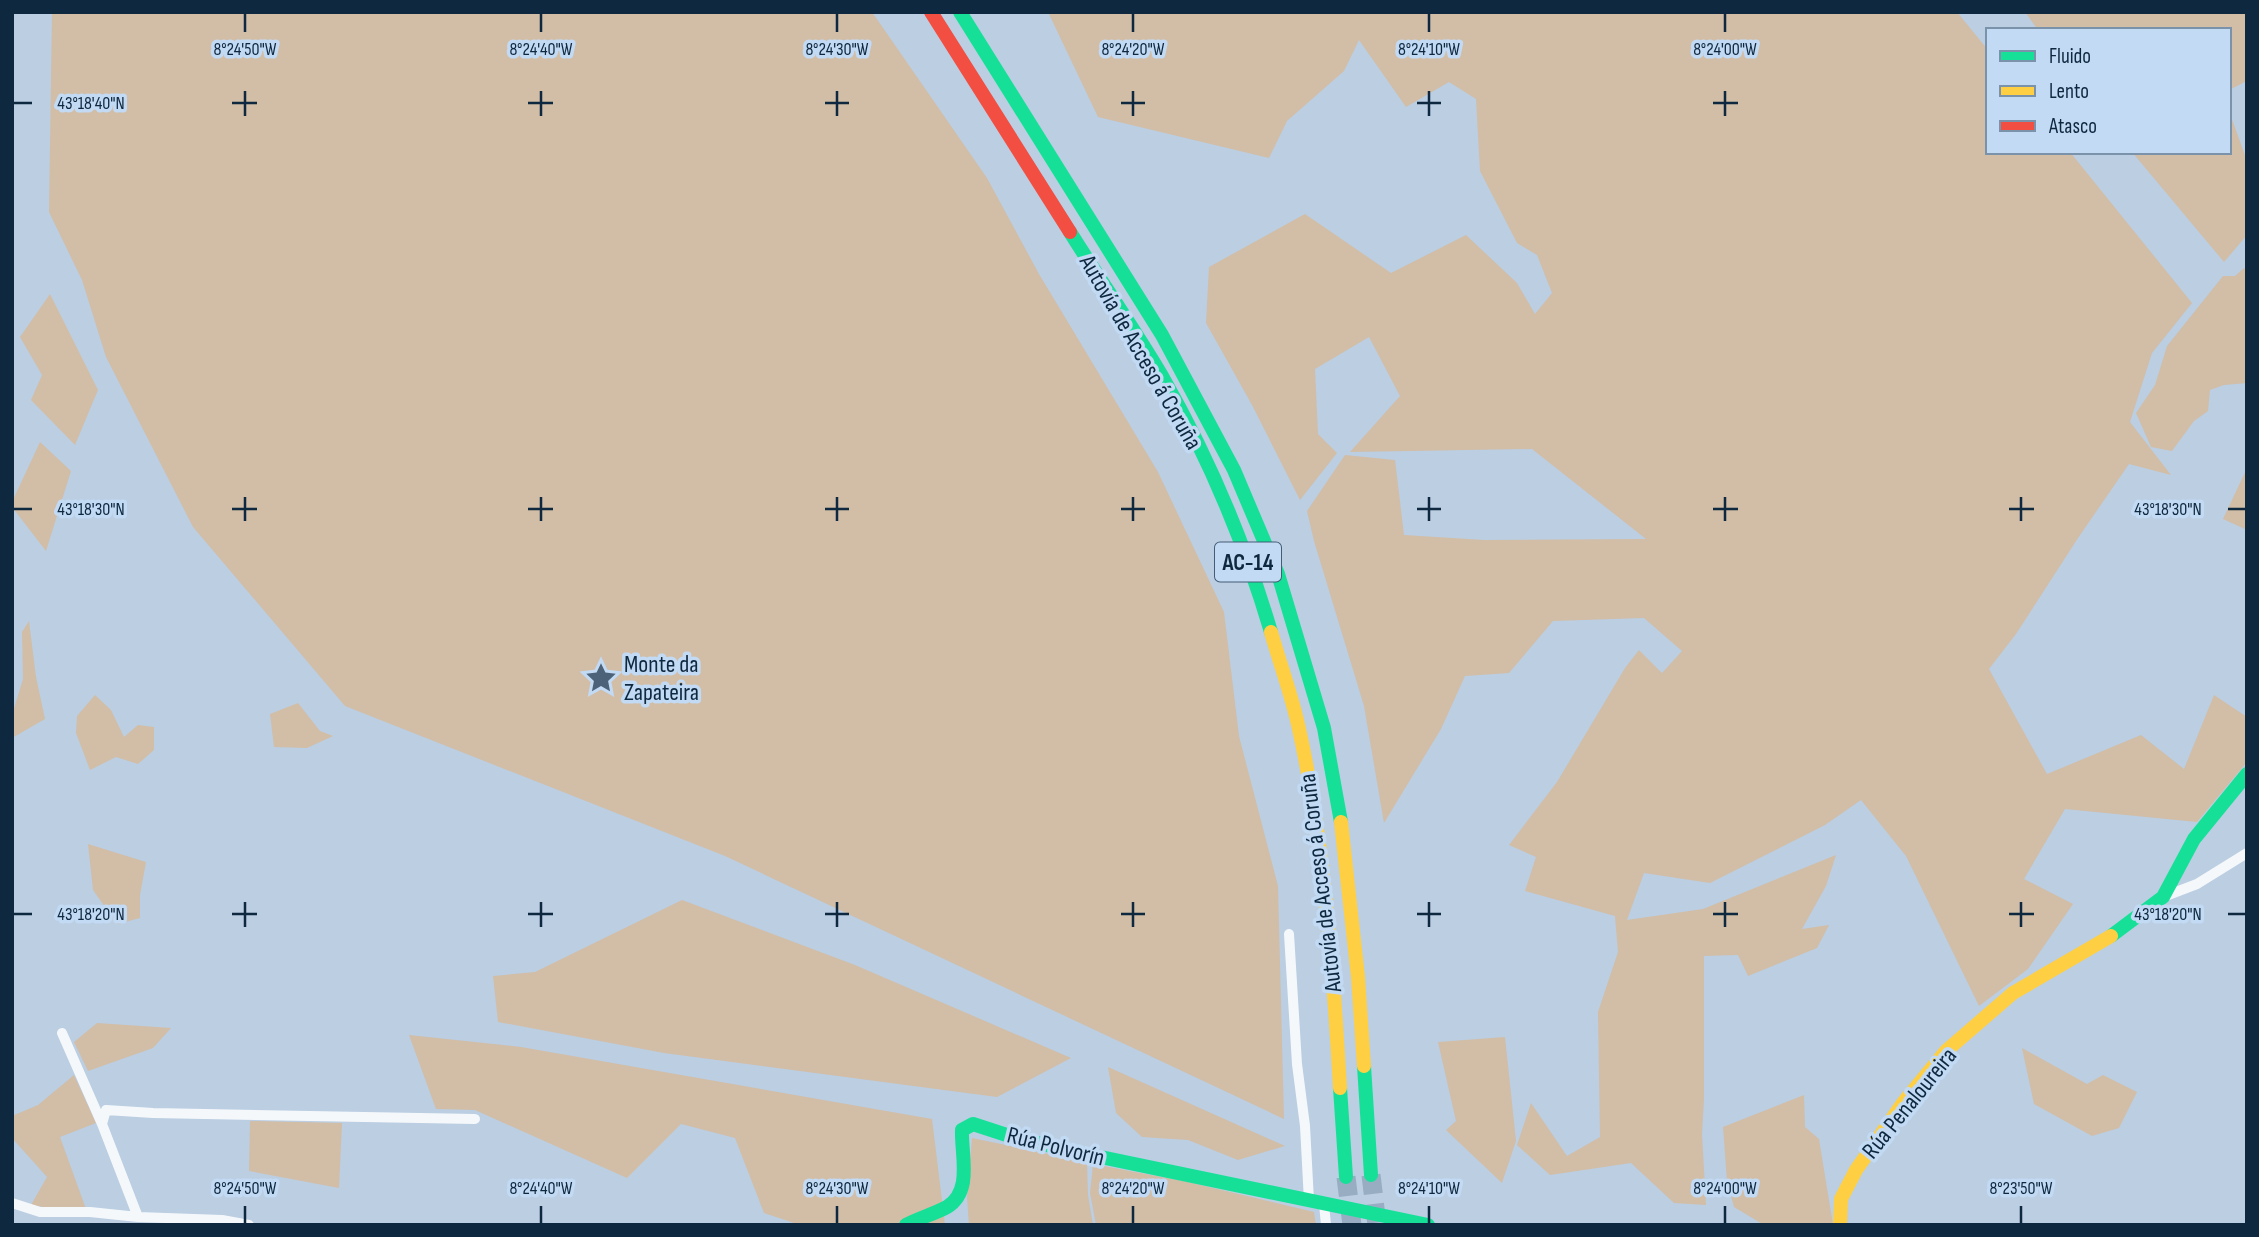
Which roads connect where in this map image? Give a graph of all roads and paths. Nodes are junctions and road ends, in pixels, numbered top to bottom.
1 (960, 12) edge
2 (934, 17) edge
3 (2247, 774) edge
4 (2247, 853) edge
5 (2163, 897) junction
6 (1289, 934) dead end
7 (62, 1033) dead end
8 (475, 1119) dead end
9 (102, 1124) junction
10 (1371, 1175) tunnel mouth
11 (1346, 1177) tunnel mouth
12 (1317, 1202) junction
13 (12, 1203) edge
14 (138, 1217) junction
15 (250, 1225) edge
16 (906, 1225) edge
17 (1326, 1225) edge
18 (1428, 1225) edge
19 (1840, 1225) edge

1 - 10 main road, Autovía de Acceso á Coruña / AC-14
2 - 11 main road, Autovía de Acceso á Coruña / AC-14
3 - 5 main road, Rúa Penaloureira
4 - 5 street
5 - 19 main road, Rúa Penaloureira
6 - 12 street
7 - 9 street
8 - 9 street
9 - 14 street
12 - 16 main road, Rúa Polvorín
12 - 17 street
12 - 18 main road
13 - 14 street
14 - 15 street

